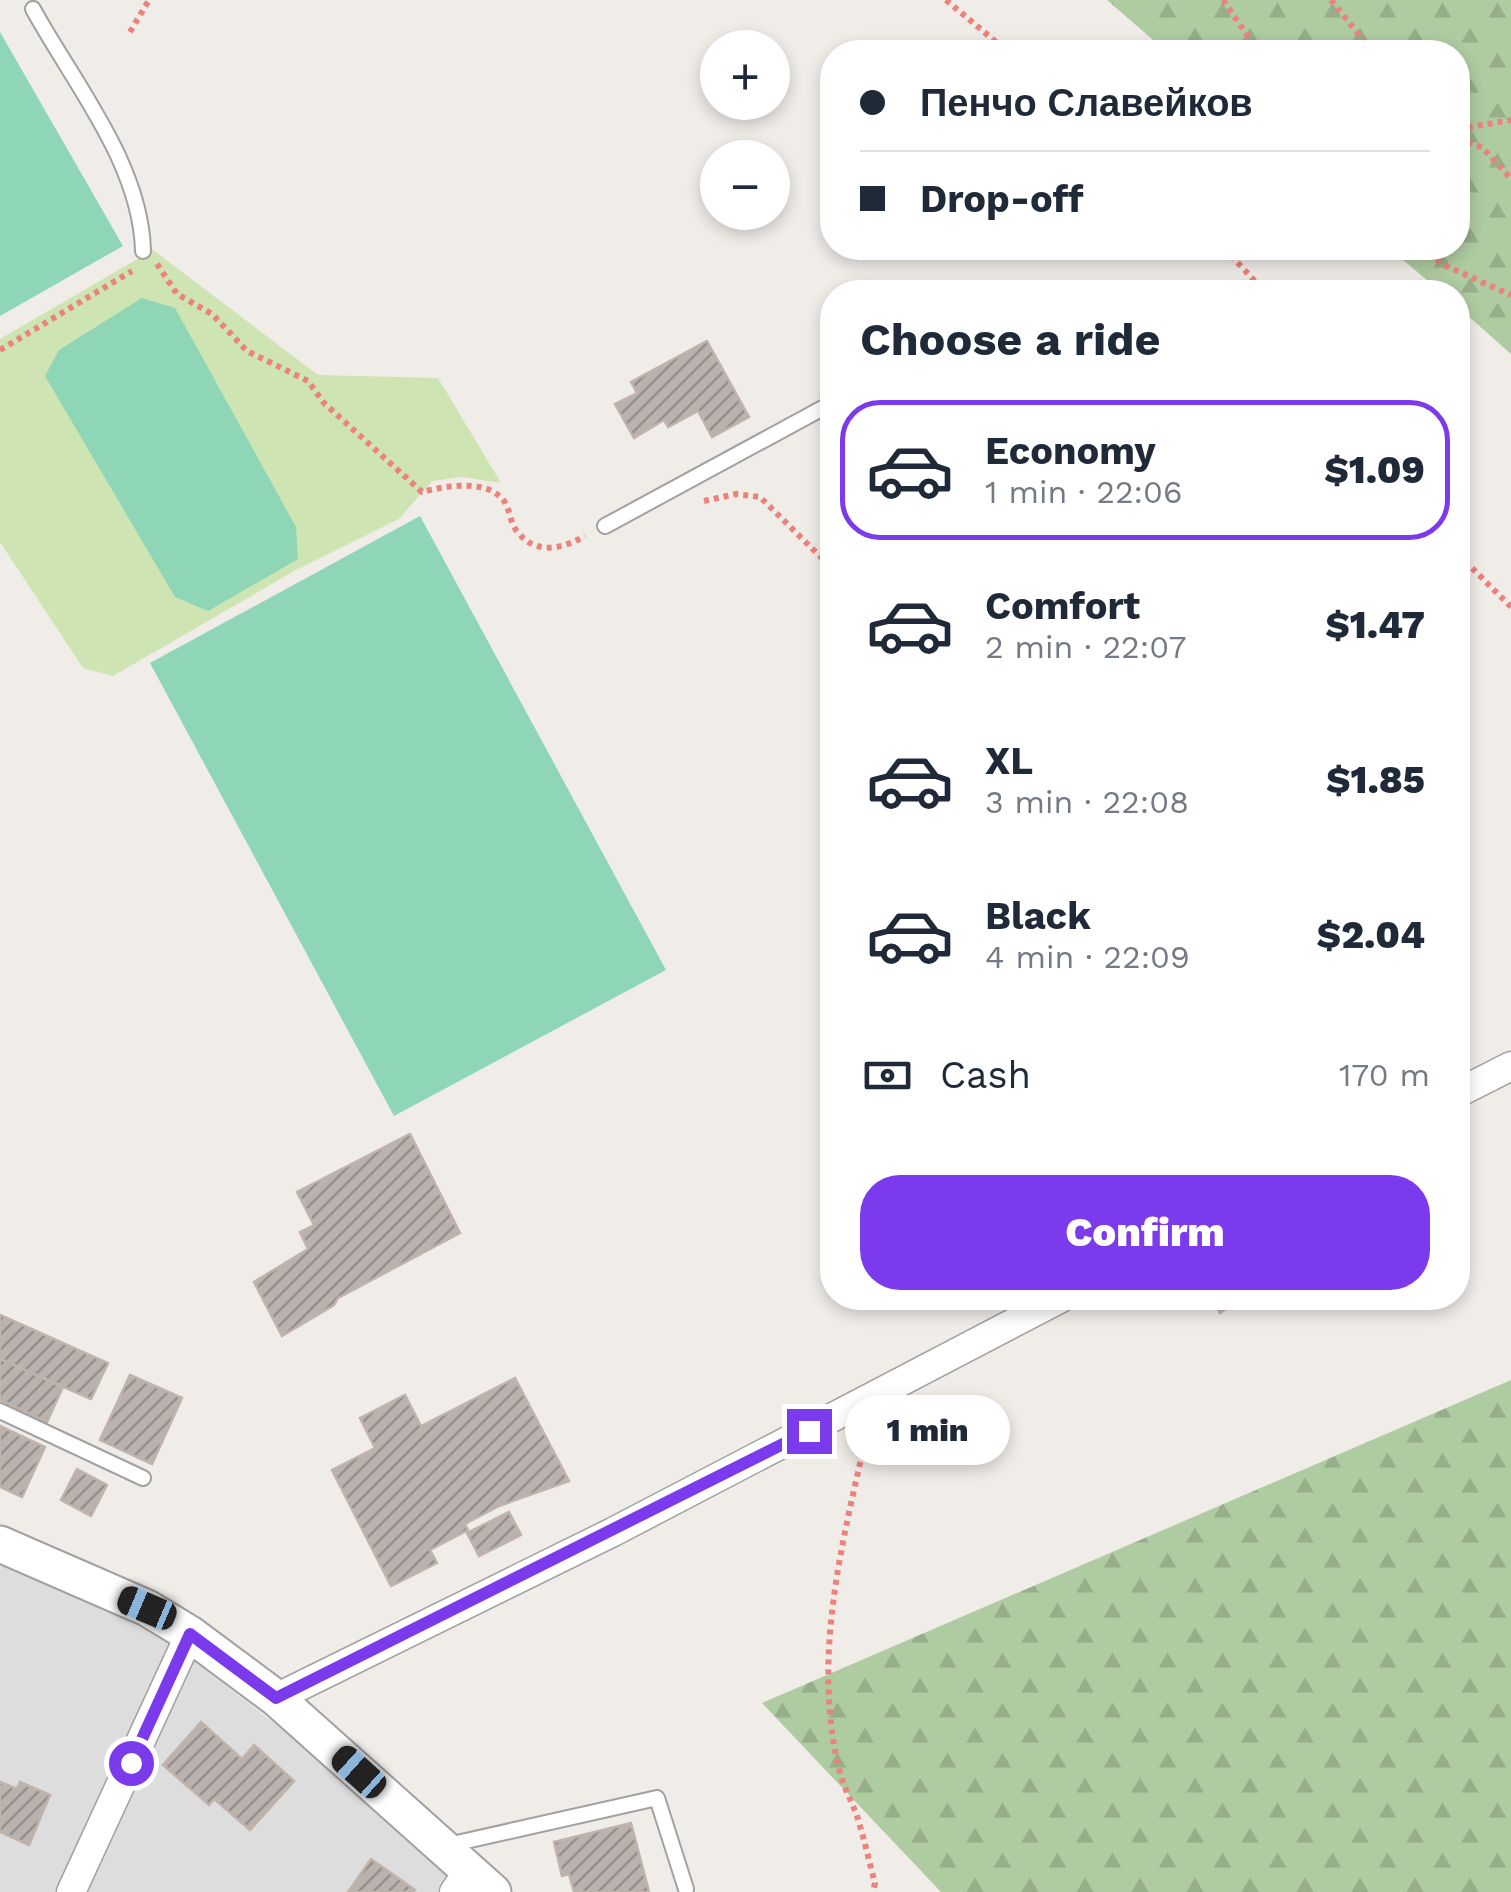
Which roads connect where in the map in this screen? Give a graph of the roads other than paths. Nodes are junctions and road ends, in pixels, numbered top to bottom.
1 (33, 9) dead end
2 (144, 251) road end
3 (820, 410) edge
4 (605, 526) road end
5 (1511, 1066) edge
6 (1470, 1087) edge
7 (1038, 1310) edge
8 (0, 1411) edge
9 (143, 1478) dead end
10 (0, 1544) edge
11 (190, 1634) junction
12 (276, 1698) junction
13 (442, 1846) junction
14 (472, 1885) edge
15 (686, 1889) dead end
16 (71, 1892) edge

1 - 2 lane
3 - 4 lane
5 - 6 street
7 - 12 street
8 - 9 lane
10 - 11 street
11 - 12 street
11 - 16 street
12 - 13 street
13 - 14 street
13 - 15 lane

